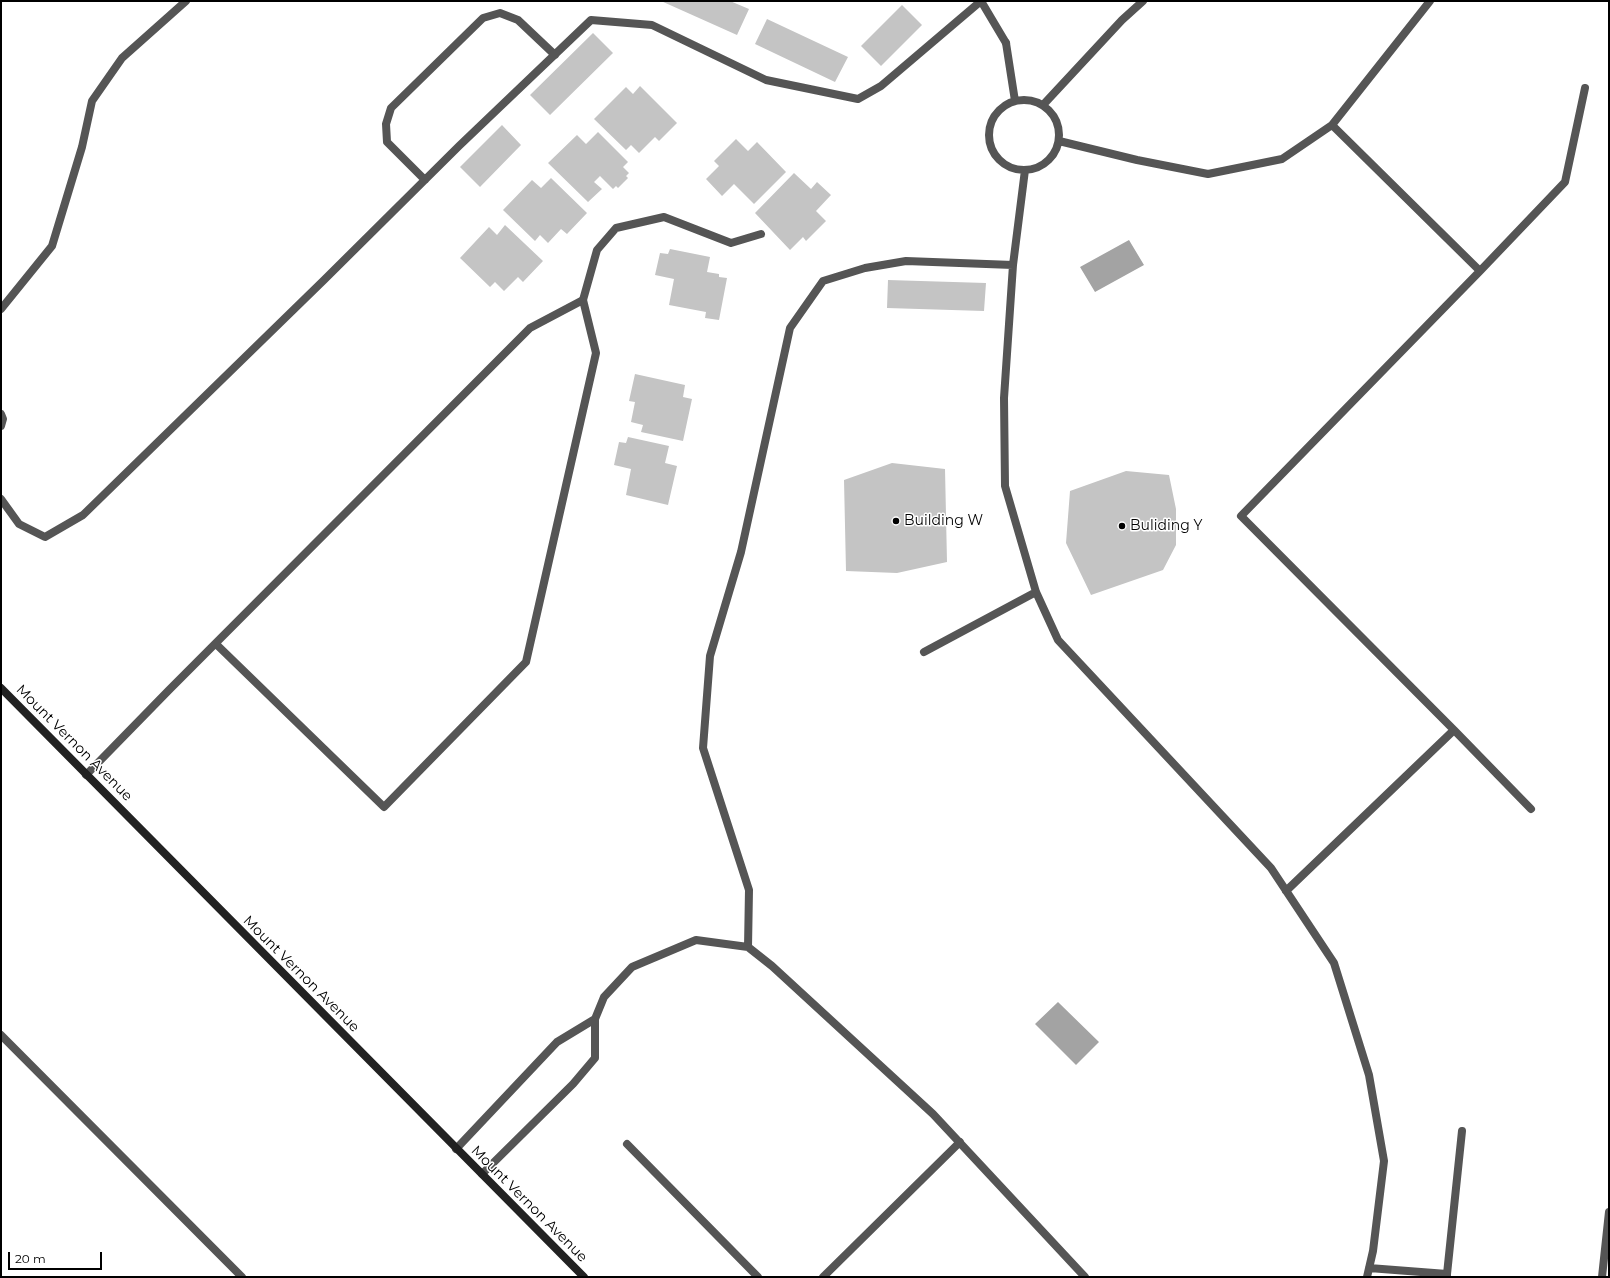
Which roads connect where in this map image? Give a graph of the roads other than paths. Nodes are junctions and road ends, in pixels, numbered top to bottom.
1 (186, 1) edge
2 (981, 1) edge
3 (1143, 1) edge
4 (1430, 1) edge
5 (555, 55) junction
6 (1585, 88) dead end
7 (1015, 101) junction
8 (1043, 105) junction
9 (1332, 124) junction
10 (1059, 141) junction
11 (1025, 170) junction
12 (425, 180) junction
13 (761, 234) dead end
14 (1013, 265) junction
15 (1480, 271) junction
16 (583, 300) junction
17 (1, 309) edge
18 (1, 414) edge
19 (1, 426) edge
20 (1, 499) edge
21 (1036, 592) junction
22 (216, 644) junction
23 (924, 652) dead end
24 (1, 688) edge
25 (1454, 730) junction
26 (86, 775) junction
27 (1531, 809) dead end
28 (1286, 890) junction
29 (748, 947) junction
30 (595, 1019) junction
31 (1, 1035) edge
32 (1462, 1132) dead end
33 (960, 1142) junction
34 (627, 1144) dead end
35 (456, 1149) junction
36 (482, 1174) junction
37 (1609, 1212) edge
38 (1369, 1268) junction
39 (1447, 1276) edge
40 (242, 1277) edge
41 (584, 1277) edge
42 (758, 1277) edge
43 (823, 1277) edge
44 (1085, 1277) edge
45 (1367, 1277) edge
46 (1602, 1277) edge

1 - 17 street
2 - 5 street
2 - 7 street
3 - 8 street
4 - 9 street
5 - 12 street
5 - 12 street
6 - 15 street
7 - 8 street
7 - 11 street
8 - 10 street
9 - 10 street
9 - 15 street
10 - 11 street
11 - 14 street
12 - 20 street
13 - 16 street
14 - 21 street
14 - 29 street
15 - 25 street
16 - 22 street
16 - 22 street
18 - 19 street
21 - 23 street
21 - 28 street
22 - 26 street
24 - 26 main road, Mount Vernon Avenue
25 - 27 street
25 - 28 street
26 - 35 main road, Mount Vernon Avenue
28 - 38 street
29 - 30 street
29 - 33 street
30 - 35 street
30 - 36 street
31 - 40 street
32 - 39 street
33 - 43 street
33 - 44 street
34 - 42 street
35 - 36 main road, Mount Vernon Avenue
36 - 41 main road, Mount Vernon Avenue
37 - 46 street
38 - 39 street
38 - 45 street

